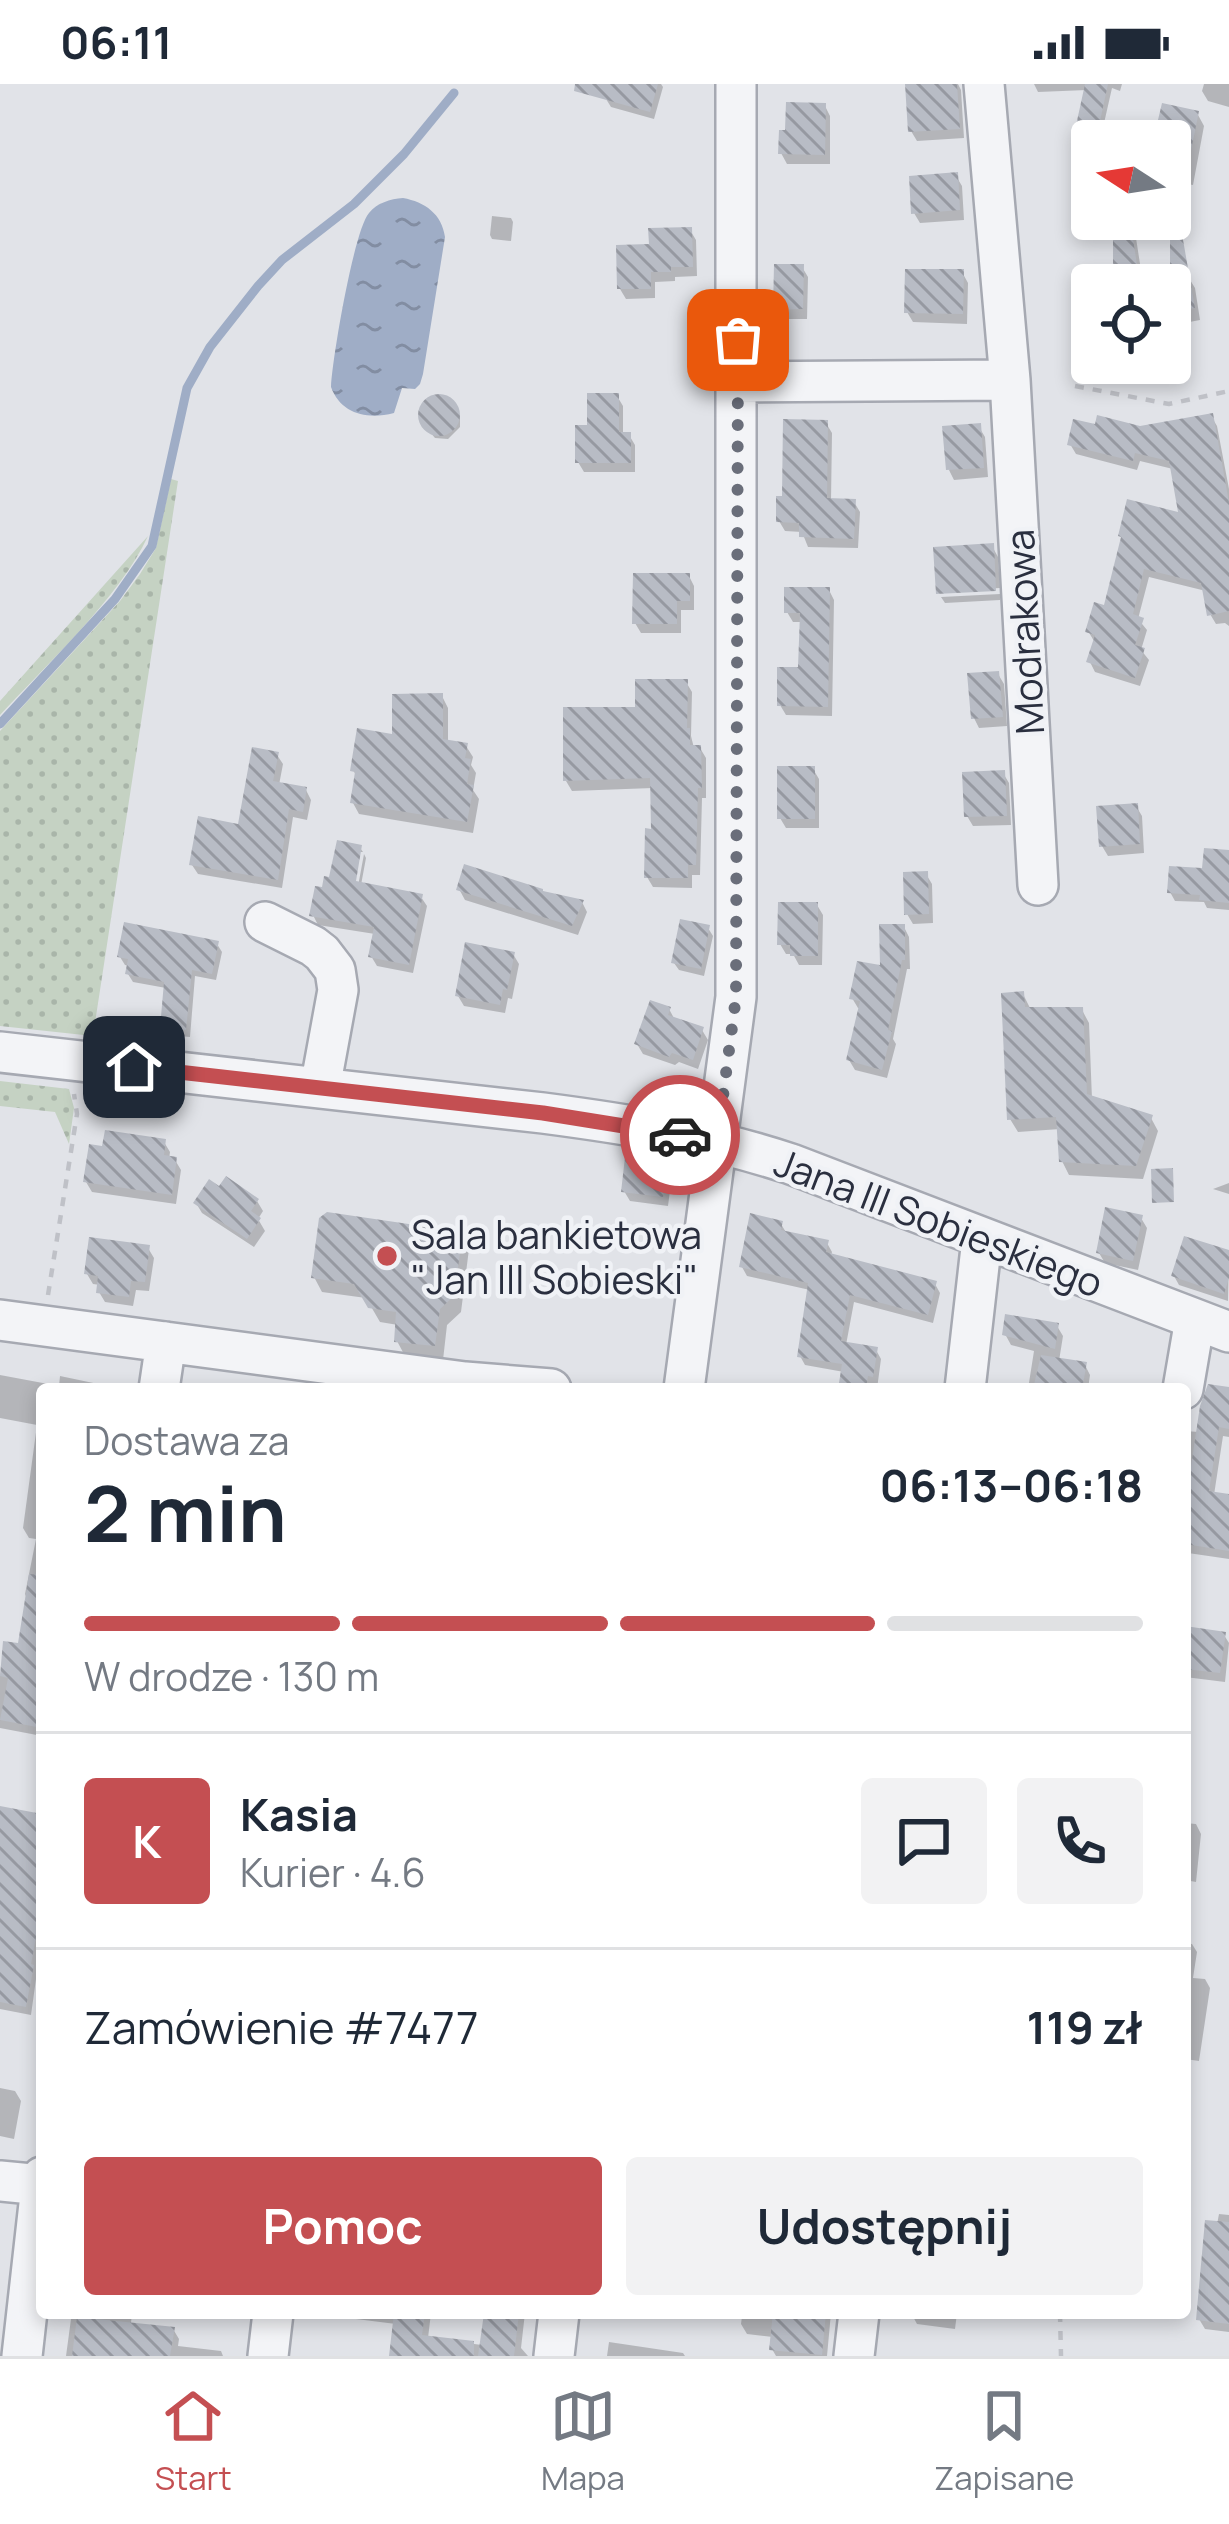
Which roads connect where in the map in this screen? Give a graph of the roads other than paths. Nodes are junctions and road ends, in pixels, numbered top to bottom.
1 (736, 84) edge
2 (984, 84) edge
3 (1010, 380) junction
4 (738, 382) junction
5 (1038, 884) dead end
6 (265, 922) dead end
7 (0, 1052) edge
8 (320, 1088) junction
9 (717, 1142) junction
10 (982, 1238) junction
11 (0, 1320) edge
12 (1212, 1325) edge
13 (166, 1342) junction
14 (160, 1383) edge
15 (451, 1383) edge
16 (686, 1383) edge
17 (966, 1383) edge
18 (1187, 1383) edge
19 (0, 2181) edge
20 (36, 2182) edge
21 (36, 2234) edge
22 (272, 2319) edge
23 (558, 2319) edge
24 (858, 2319) edge
25 (22, 2356) edge
26 (268, 2356) edge
27 (554, 2356) edge
28 (854, 2356) edge

1 - 4 street
2 - 3 street, Modrakowa
3 - 4 street
3 - 5 street, Modrakowa
4 - 9 street
6 - 8 street
7 - 8 street, Jana III Sobieskiego
8 - 9 street, Jana III Sobieskiego
9 - 10 street, Jana III Sobieskiego
9 - 16 street
10 - 12 street, Jana III Sobieskiego
10 - 17 street
11 - 13 street
12 - 18 street
13 - 14 street
13 - 15 street
19 - 20 street
21 - 25 street
22 - 26 street
23 - 27 street
24 - 28 street

